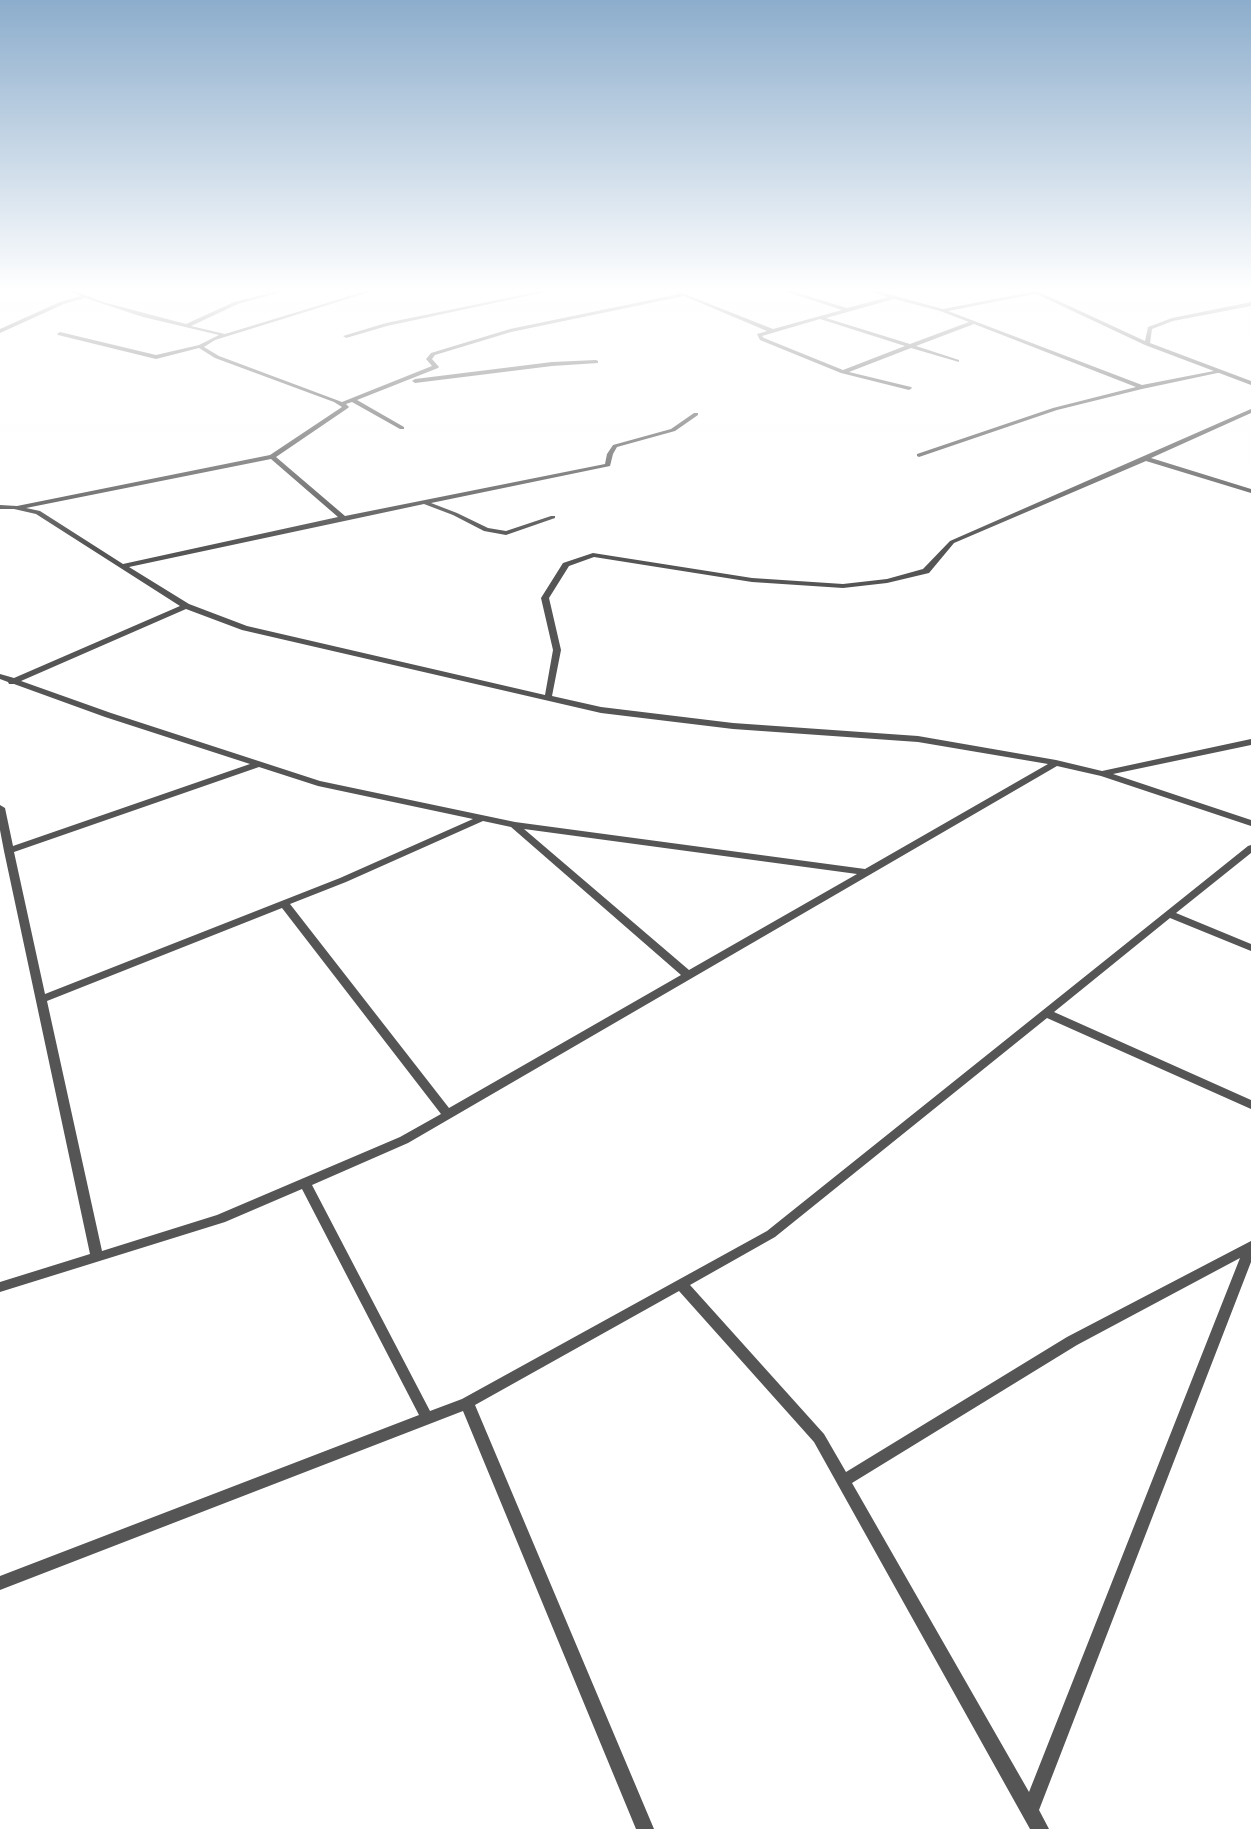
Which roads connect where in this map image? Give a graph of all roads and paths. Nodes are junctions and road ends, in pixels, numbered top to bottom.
1 (271, 376) edge
2 (414, 376) edge
3 (453, 376) edge
4 (861, 376) edge
5 (1114, 376) edge
6 (1197, 376) edge
7 (1232, 376) edge
8 (399, 383) junction
9 (1251, 383) edge
10 (1142, 387) junction
11 (909, 388) dead end
12 (353, 400) junction
13 (342, 404) junction
14 (1251, 411) edge
15 (696, 414) dead end
16 (402, 428) dead end
17 (919, 455) dead end
18 (272, 457) junction
19 (1146, 458) junction
20 (1251, 491) edge
21 (423, 501) junction
22 (0, 507) edge
23 (14, 508) junction
24 (553, 517) dead end
25 (343, 518) junction
26 (123, 566) junction
27 (186, 606) junction
28 (0, 676) edge
29 (12, 682) junction
30 (548, 698) junction
31 (1251, 742) edge
32 (1056, 763) junction
33 (258, 764) junction
34 (1104, 774) junction
35 (0, 808) edge
36 (482, 818) junction
37 (1251, 823) edge
38 (515, 825) junction
39 (1251, 848) edge
40 (9, 851) junction
41 (866, 872) junction
42 (284, 903) junction
43 (1169, 914) junction
44 (1251, 948) edge
45 (688, 975) junction
46 (42, 999) junction
47 (1046, 1013) junction
48 (1251, 1105) edge
49 (448, 1115) junction
50 (305, 1183) junction
51 (1251, 1246) edge
52 (97, 1257) junction
53 (681, 1284) junction
54 (0, 1287) edge
55 (467, 1402) junction
56 (427, 1418) junction
57 (843, 1481) junction
58 (0, 1583) edge
59 (1030, 1811) junction
60 (645, 1829) edge
61 (1040, 1829) edge

1 - 13 street
2 - 8 street
3 - 8 street
4 - 11 street
5 - 10 street
6 - 10 street
7 - 9 street
8 - 12 street
10 - 17 street
12 - 13 street
12 - 16 street
13 - 18 street
14 - 19 street
15 - 21 street
18 - 23 street
18 - 25 street
19 - 20 street
19 - 30 street
21 - 24 street
21 - 25 street
22 - 23 street
23 - 26 street
25 - 26 street
26 - 27 street
27 - 29 street
27 - 30 street
28 - 29 street
29 - 33 street
30 - 32 street
31 - 34 street
32 - 34 street
32 - 41 street
33 - 36 street
33 - 40 street
34 - 37 street
35 - 40 street
36 - 38 street
36 - 42 street
38 - 41 street
38 - 45 street
39 - 43 street
40 - 46 street
41 - 45 street
42 - 46 street
42 - 49 street
43 - 44 street
43 - 47 street
45 - 49 street
46 - 52 street
47 - 48 street
47 - 53 street
49 - 50 street
50 - 52 street
50 - 56 street
51 - 57 street
51 - 59 street
52 - 54 street
53 - 55 street
53 - 57 street
55 - 56 street
55 - 60 street
56 - 58 street
57 - 59 street
59 - 61 street

